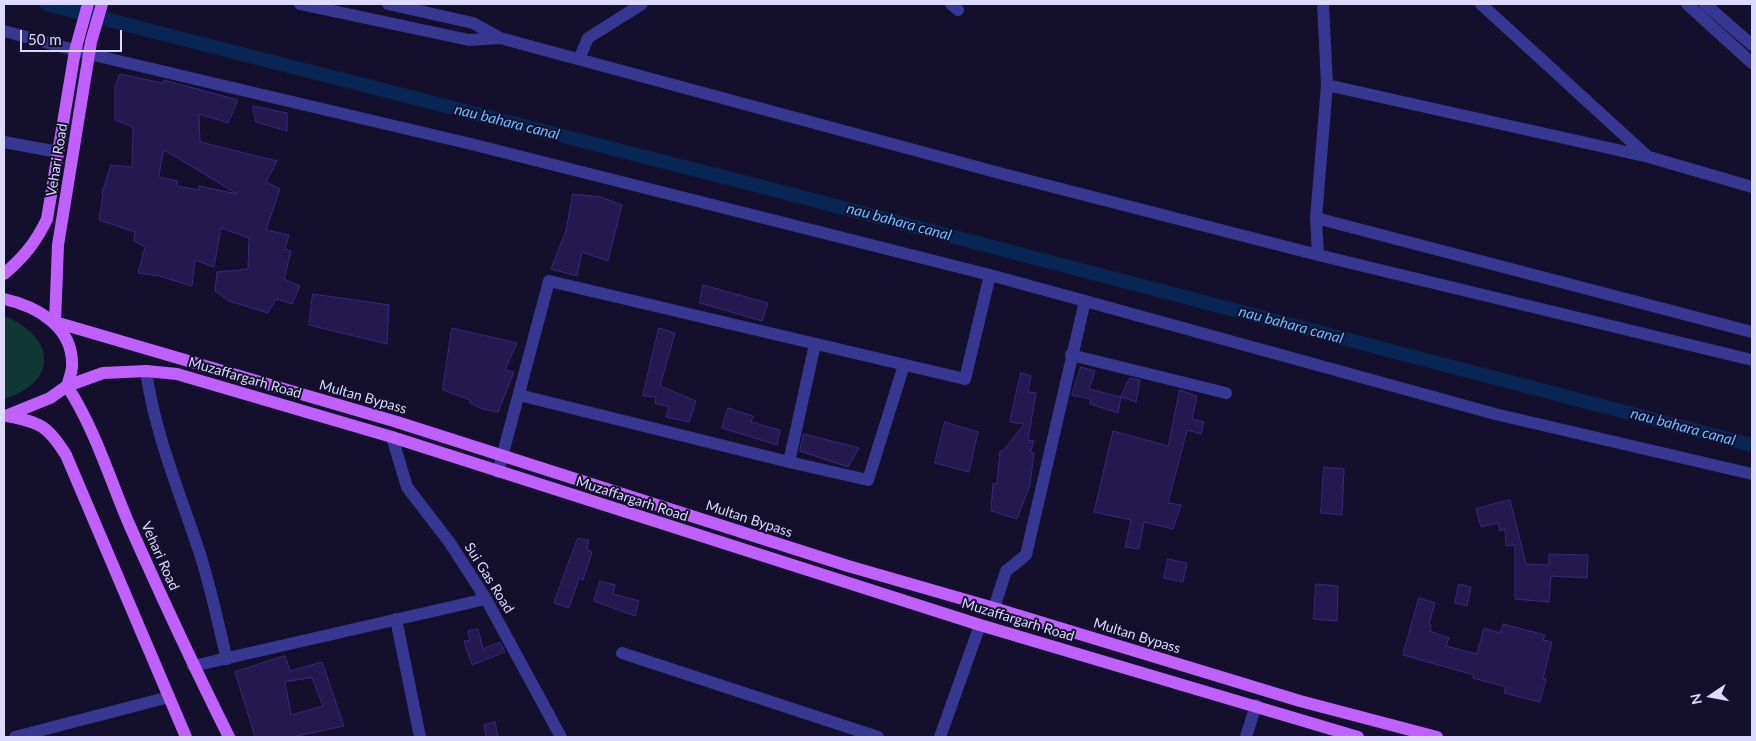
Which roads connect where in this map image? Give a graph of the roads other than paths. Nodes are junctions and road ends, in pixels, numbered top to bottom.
1 (88, 4) edge
2 (102, 4) edge
3 (300, 4) edge
4 (388, 4) edge
5 (642, 4) edge
6 (1323, 4) edge
7 (1481, 4) edge
8 (1687, 4) edge
9 (1705, 4) edge
10 (4, 31) edge
11 (500, 38) junction
12 (86, 45) junction
13 (1752, 45) edge
14 (75, 51) junction
15 (579, 59) junction
16 (1752, 63) edge
17 (1327, 85) junction
18 (4, 142) edge
19 (58, 152) junction
20 (1649, 157) junction
21 (1752, 187) edge
22 (1316, 218) junction
23 (1318, 255) junction
24 (4, 274) edge
25 (990, 275) junction
26 (4, 298) edge
27 (1085, 301) junction
28 (55, 322) junction
29 (1752, 332) edge
30 (815, 344) junction
31 (1071, 355) junction
32 (1752, 360) edge
33 (904, 365) junction
34 (146, 370) junction
35 (67, 386) junction
36 (1226, 393) dead end
37 (519, 395) junction
38 (5, 416) edge
39 (392, 437) junction
40 (503, 457) junction
41 (789, 462) junction
42 (498, 472) junction
43 (1752, 474) edge
44 (486, 598) junction
45 (994, 608) junction
46 (396, 620) junction
47 (980, 625) junction
48 (622, 653) dead end
49 (227, 659) junction
50 (193, 666) junction
51 (169, 697) junction
52 (1256, 705) junction
53 (15, 737) edge
54 (184, 737) edge
55 (229, 737) edge
56 (420, 737) edge
57 (561, 737) edge
58 (878, 737) edge
59 (940, 737) edge
60 (1246, 737) edge
61 (1358, 737) edge
62 (1437, 737) edge

1 - 12 main road, Vehari Road
2 - 12 main road, Vehari Road
3 - 11 street
4 - 11 street
5 - 15 street
6 - 17 street
7 - 20 street
8 - 16 street
9 - 13 street
10 - 14 street
11 - 15 street
12 - 14 street
12 - 25 street
12 - 28 main road, Vehari Road
14 - 19 main road, Vehari Road
15 - 23 street
17 - 20 street
17 - 22 street
18 - 19 street
19 - 24 main road, Vehari Road
20 - 21 street
22 - 23 street
22 - 29 street
23 - 32 street
25 - 27 street
25 - 33 street
26 - 28 main road
27 - 31 street
27 - 43 street
28 - 35 main road
28 - 40 main road, Multan Bypass
30 - 33 street
30 - 37 street
30 - 41 street
31 - 36 street
31 - 45 street
33 - 41 street
34 - 35 main road, Muzaffargarh Road
34 - 39 main road, Muzaffargarh Road
34 - 49 street
35 - 38 main road, Muzaffargarh Road
35 - 50 main road, Vehari Road
37 - 40 street
37 - 41 street
38 - 51 main road
39 - 42 main road, Muzaffargarh Road
39 - 44 street, Sui Gas Road
40 - 42 street
40 - 45 main road, Multan Bypass
42 - 47 main road, Muzaffargarh Road
44 - 46 street
44 - 57 street, Sui Gas Road
45 - 62 main road, Multan Bypass
46 - 49 street
46 - 56 street
47 - 52 main road, Muzaffargarh Road
47 - 59 street
48 - 58 street
49 - 50 street
50 - 55 main road, Vehari Road
51 - 53 street
51 - 54 main road
52 - 60 street
52 - 61 main road, Muzaffargarh Road

